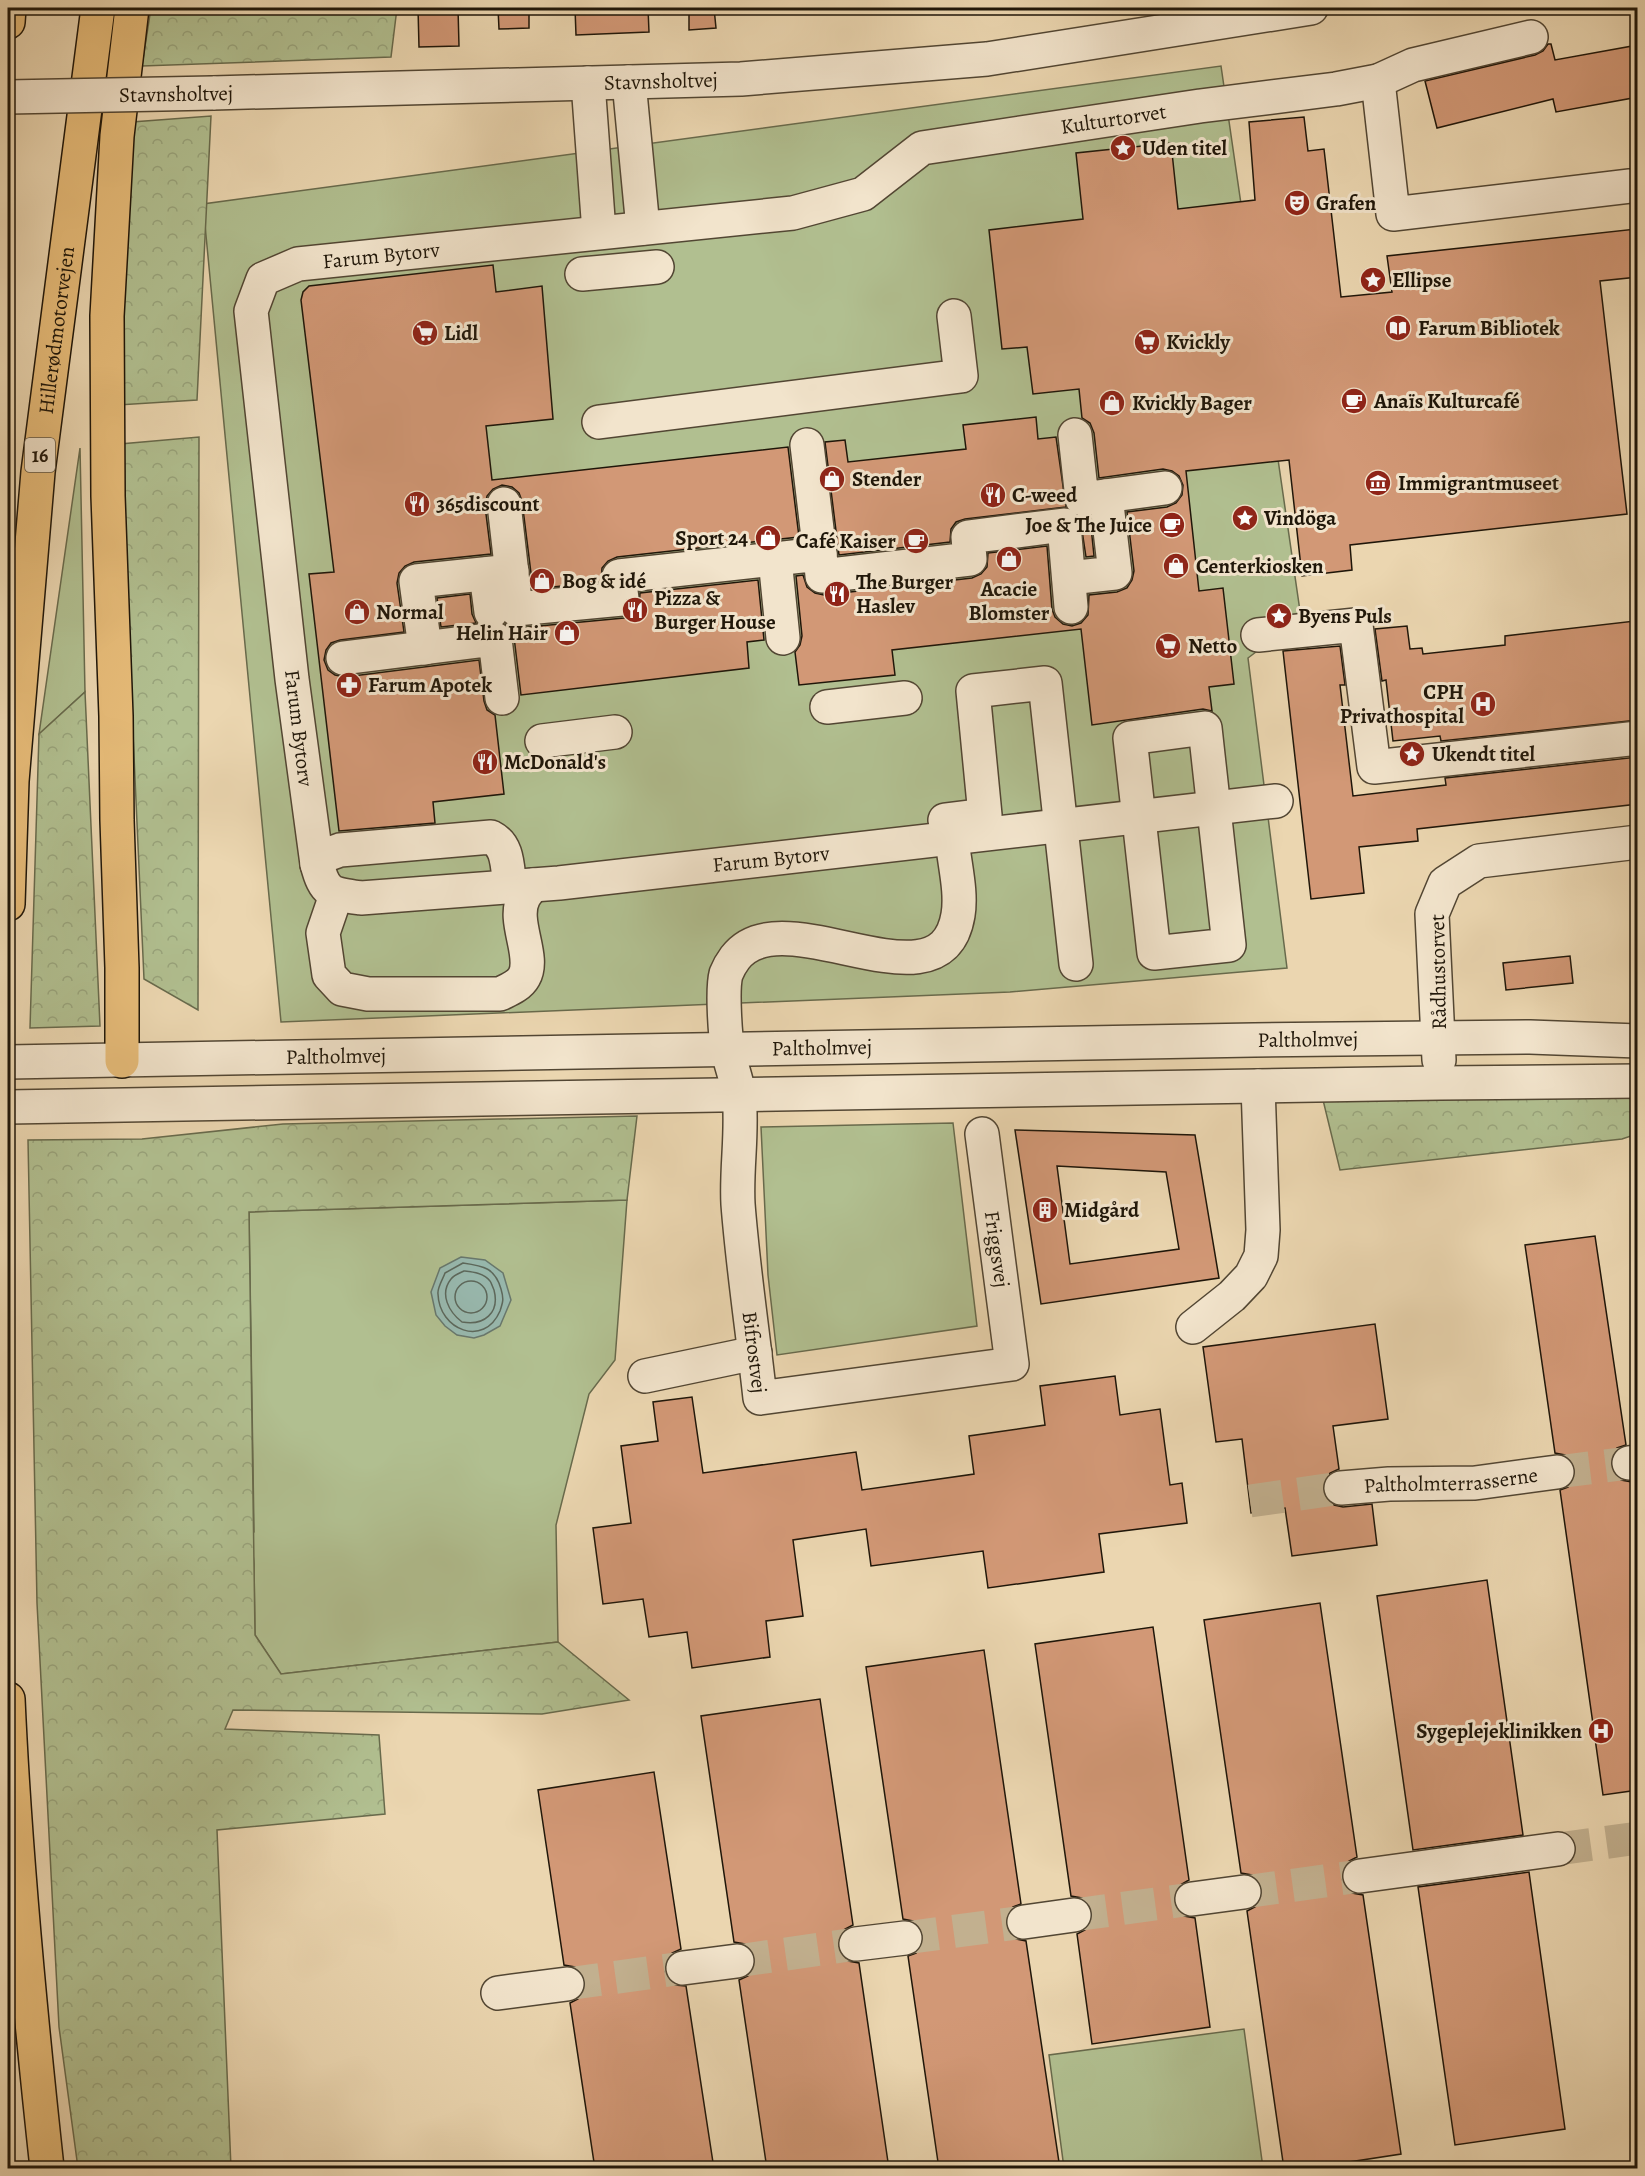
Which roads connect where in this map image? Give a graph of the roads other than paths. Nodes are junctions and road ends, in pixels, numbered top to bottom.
1 (9, 8) edge
2 (98, 8) edge
3 (132, 8) edge
4 (1311, 8) edge
5 (8, 22) edge
6 (1531, 37) dead end
7 (1378, 81) junction
8 (629, 82) junction
9 (588, 83) junction
10 (8, 97) edge
11 (1630, 186) dead end
12 (863, 194) joint
13 (643, 228) junction
14 (599, 232) junction
15 (657, 267) dead end
16 (582, 274) dead end
17 (954, 316) dead end
18 (599, 422) dead end
19 (1075, 435) dead end
20 (807, 445) dead end
21 (1165, 488) dead end
22 (504, 504) dead end
23 (1089, 513) junction
24 (821, 565) junction
25 (776, 570) junction
26 (499, 572) junction
27 (501, 620) junction
28 (1258, 635) dead end
29 (783, 638) dead end
30 (425, 648) junction
31 (343, 658) dead end
32 (502, 698) dead end
33 (905, 698) dead end
34 (827, 707) dead end
35 (615, 732) dead end
36 (1638, 738) edge
37 (543, 741) dead end
38 (1276, 801) dead end
39 (1214, 808) junction
40 (1138, 817) junction
41 (918, 823) dead end
42 (1061, 825) junction
43 (952, 838) junction
44 (1638, 842) edge
45 (317, 864) junction
46 (521, 886) junction
47 (333, 903) junction
48 (8, 904) edge
49 (1076, 964) dead end
50 (1439, 1038) junction
51 (1638, 1041) edge
52 (727, 1049) junction
53 (106, 1061) junction
54 (8, 1062) edge
55 (1638, 1081) edge
56 (1440, 1083) junction
57 (1258, 1086) junction
58 (739, 1094) junction
59 (122, 1105) junction
60 (8, 1107) edge
61 (982, 1134) dead end
62 (1193, 1327) dead end
63 (755, 1353) junction
64 (1012, 1364) joint
65 (645, 1376) dead end
66 (1557, 1472) tunnel mouth
67 (1341, 1488) tunnel mouth
68 (8, 1699) edge
69 (1558, 1849) tunnel mouth
70 (1360, 1876) tunnel mouth
71 (1244, 1892) tunnel mouth
72 (1192, 1899) tunnel mouth
73 (1074, 1915) tunnel mouth
74 (1024, 1922) tunnel mouth
75 (905, 1938) tunnel mouth
76 (856, 1944) tunnel mouth
77 (736, 1961) tunnel mouth
78 (683, 1968) tunnel mouth
79 (567, 1984) tunnel mouth
80 (498, 1993) dead end
81 (47, 2169) edge

1 - 5 highway
2 - 48 highway, Hillerødmotorvejen / 16
3 - 53 highway
4 - 8 street, Stavnsholtvej
6 - 7 street, Kulturtorvet
7 - 11 street
7 - 12 street, Kulturtorvet
8 - 9 street, Stavnsholtvej
8 - 13 street
9 - 10 street, Stavnsholtvej, bridge
9 - 14 street
12 - 13 street, Farum Bytorv
13 - 14 street, Farum Bytorv
14 - 45 street, Farum Bytorv
15 - 16 street
17 - 18 street
19 - 23 street
20 - 24 street
21 - 23 street
22 - 26 street
23 - 23 street
23 - 24 street
24 - 25 street
25 - 27 street
25 - 29 street
26 - 27 street
26 - 30 street
27 - 30 street
27 - 32 street
28 - 36 street
30 - 31 street
33 - 34 street
35 - 37 street
38 - 39 street, Farum Bytorv
39 - 40 street, Farum Bytorv
39 - 40 street
39 - 40 street
40 - 42 street, Farum Bytorv
41 - 42 street
42 - 43 street, Farum Bytorv
42 - 49 street
43 - 46 street, Farum Bytorv
43 - 52 street
44 - 50 street, Rådhustorvet
45 - 46 street
45 - 47 street, Farum Bytorv
46 - 47 street, Farum Bytorv
46 - 47 street
50 - 51 street, Paltholmvej
50 - 52 street, Paltholmvej
50 - 56 street, Rådhustorvet
52 - 53 street, Paltholmvej
52 - 58 street
53 - 54 street, Paltholmvej
53 - 59 street
55 - 56 street
56 - 57 street
57 - 58 street
57 - 62 street
58 - 59 street
58 - 63 street, Bifrostvej
59 - 60 street
61 - 64 street, Friggsvej
63 - 64 street, Bifrostvej
63 - 65 street
66 - 67 street, Paltholmterrasserne
68 - 81 highway
69 - 70 street
71 - 72 street
73 - 74 street
75 - 76 street
77 - 78 street
79 - 80 street

